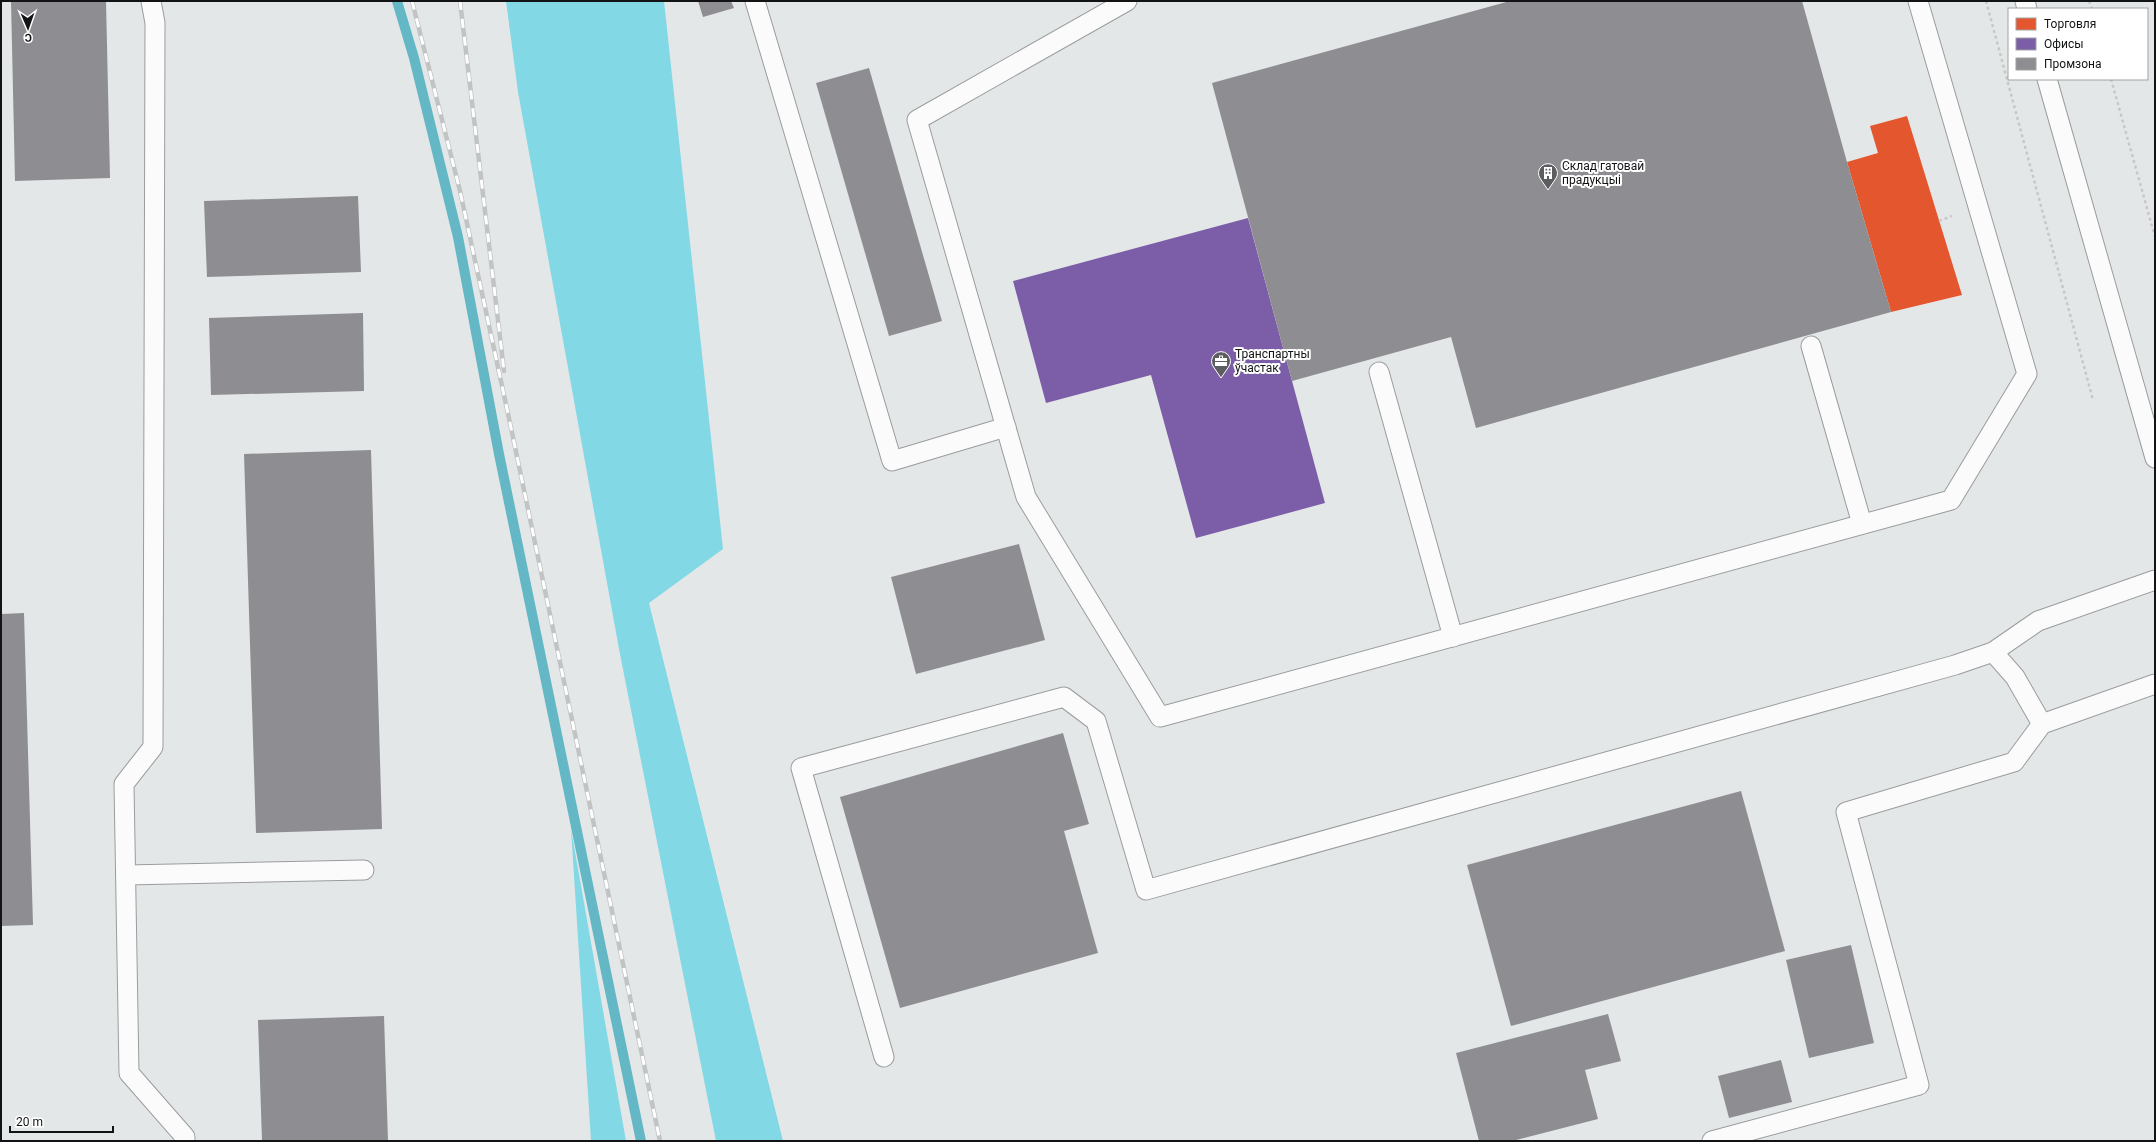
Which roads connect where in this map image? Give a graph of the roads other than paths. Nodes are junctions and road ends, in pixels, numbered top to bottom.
1 (151, 1) edge
2 (755, 1) edge
3 (1128, 1) edge
4 (1918, 1) edge
5 (2047, 80) edge
6 (1811, 346) dead end
7 (1379, 372) dead end
8 (1006, 427) junction
9 (2155, 458) edge
10 (1862, 524) junction
11 (2155, 580) edge
12 (1453, 637) junction
13 (1994, 652) junction
14 (2155, 684) edge
15 (2042, 724) junction
16 (364, 870) dead end
17 (126, 875) junction
18 (884, 1057) dead end
19 (185, 1141) edge
20 (1712, 1141) edge

1 - 17 lane
2 - 8 lane
3 - 8 lane
4 - 10 lane
5 - 9 lane
6 - 10 lane
7 - 12 lane
8 - 12 lane
10 - 12 lane
11 - 13 lane
13 - 15 lane
13 - 18 lane
14 - 15 lane
15 - 20 lane
16 - 17 lane
17 - 19 lane

